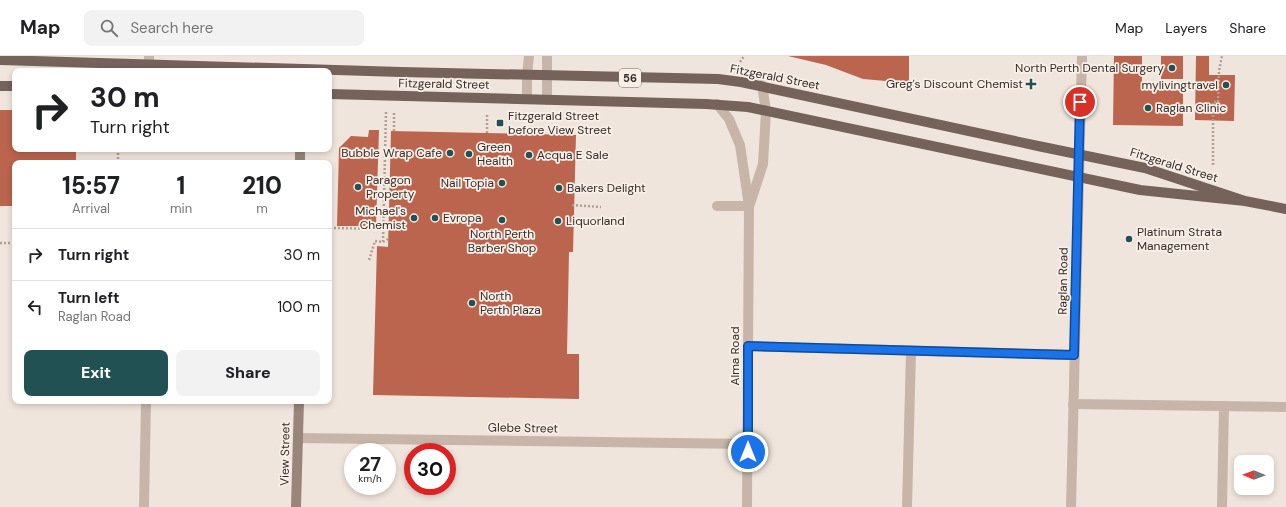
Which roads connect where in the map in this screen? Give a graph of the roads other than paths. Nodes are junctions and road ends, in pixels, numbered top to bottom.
1 (529, 56) edge
2 (547, 56) edge
3 (1082, 56) edge
4 (0, 60) edge
5 (149, 64) edge
6 (286, 68) edge
7 (332, 69) edge
8 (527, 75) junction
9 (547, 76) junction
10 (762, 85) junction
11 (0, 86) edge
12 (12, 86) edge
13 (332, 94) edge
14 (526, 99) junction
15 (547, 100) junction
16 (716, 104) junction
17 (766, 111) junction
18 (1079, 155) junction
19 (1079, 178) junction
20 (1245, 201) junction
21 (717, 206) dead end
22 (749, 206) junction
23 (1286, 209) edge
24 (748, 346) junction
25 (911, 351) junction
26 (1074, 355) junction
27 (146, 404) edge
28 (299, 404) edge
29 (1073, 404) junction
30 (1224, 406) junction
31 (1286, 407) edge
32 (298, 438) junction
33 (748, 444) junction
34 (144, 507) edge
35 (296, 507) edge
36 (747, 507) edge
37 (908, 507) edge
38 (1071, 507) edge
39 (1222, 507) edge

1 - 8 street
2 - 9 street
3 - 18 street, Raglan Road
4 - 5 main road, Fitzgerald Street / 56
5 - 6 main road, Fitzgerald Street / 56
7 - 8 main road, Fitzgerald Street / 56
8 - 9 main road, Fitzgerald Street / 56
8 - 14 street
9 - 10 main road, Fitzgerald Street / 56
9 - 15 street
10 - 17 street, Alma Road
10 - 18 main road, Fitzgerald Street / 56
11 - 12 main road
13 - 14 main road, Fitzgerald Street / 56
14 - 15 main road, Fitzgerald Street / 56
15 - 16 main road, Fitzgerald Street / 56
16 - 17 main road, Fitzgerald Street / 56
16 - 22 street, Alma Road
17 - 19 main road, Fitzgerald Street / 56
17 - 22 street, Alma Road
18 - 19 street, Raglan Road
18 - 20 main road, Fitzgerald Street / 56
19 - 20 main road, Fitzgerald Street / 56
19 - 26 street, Raglan Road
20 - 23 main road, Fitzgerald Street / 56
21 - 22 street
22 - 24 street, Alma Road
24 - 25 street
24 - 33 street, Alma Road
25 - 26 street
25 - 37 street
26 - 29 street, Raglan Road
27 - 34 street
28 - 32 street, View Street
29 - 30 street
29 - 38 street, Raglan Road
30 - 31 street
30 - 39 street
32 - 33 street, Glebe Street
32 - 35 street, View Street
33 - 36 street, Alma Road

